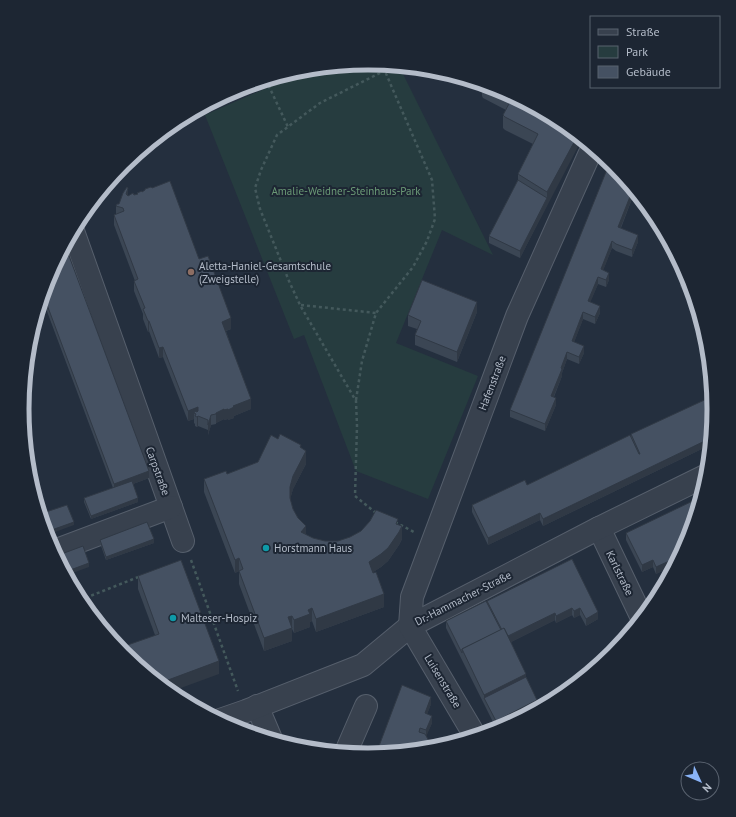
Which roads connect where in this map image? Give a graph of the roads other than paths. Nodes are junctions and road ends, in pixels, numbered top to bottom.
1 (590, 153) edge
2 (75, 237) edge
3 (699, 479) edge
4 (171, 507) junction
5 (599, 528) junction
6 (183, 541) road end
7 (60, 549) edge
8 (639, 612) edge
9 (410, 626) junction
10 (366, 706) dead end
11 (252, 709) junction
12 (228, 717) edge
13 (472, 731) edge
14 (267, 732) edge
15 (348, 747) edge

1 - 9 street, Hafenstraße
2 - 4 street, Carpstraße
3 - 5 street, Dr.-Hammacher-Straße
4 - 6 street, Carpstraße
4 - 7 street
5 - 8 street, Karlstraße
5 - 9 street, Dr.-Hammacher-Straße
9 - 11 street, Dr.-Hammacher-Straße
9 - 13 street, Luisenstraße
10 - 15 street
11 - 12 street, Dr.-Hammacher-Straße
11 - 14 street

